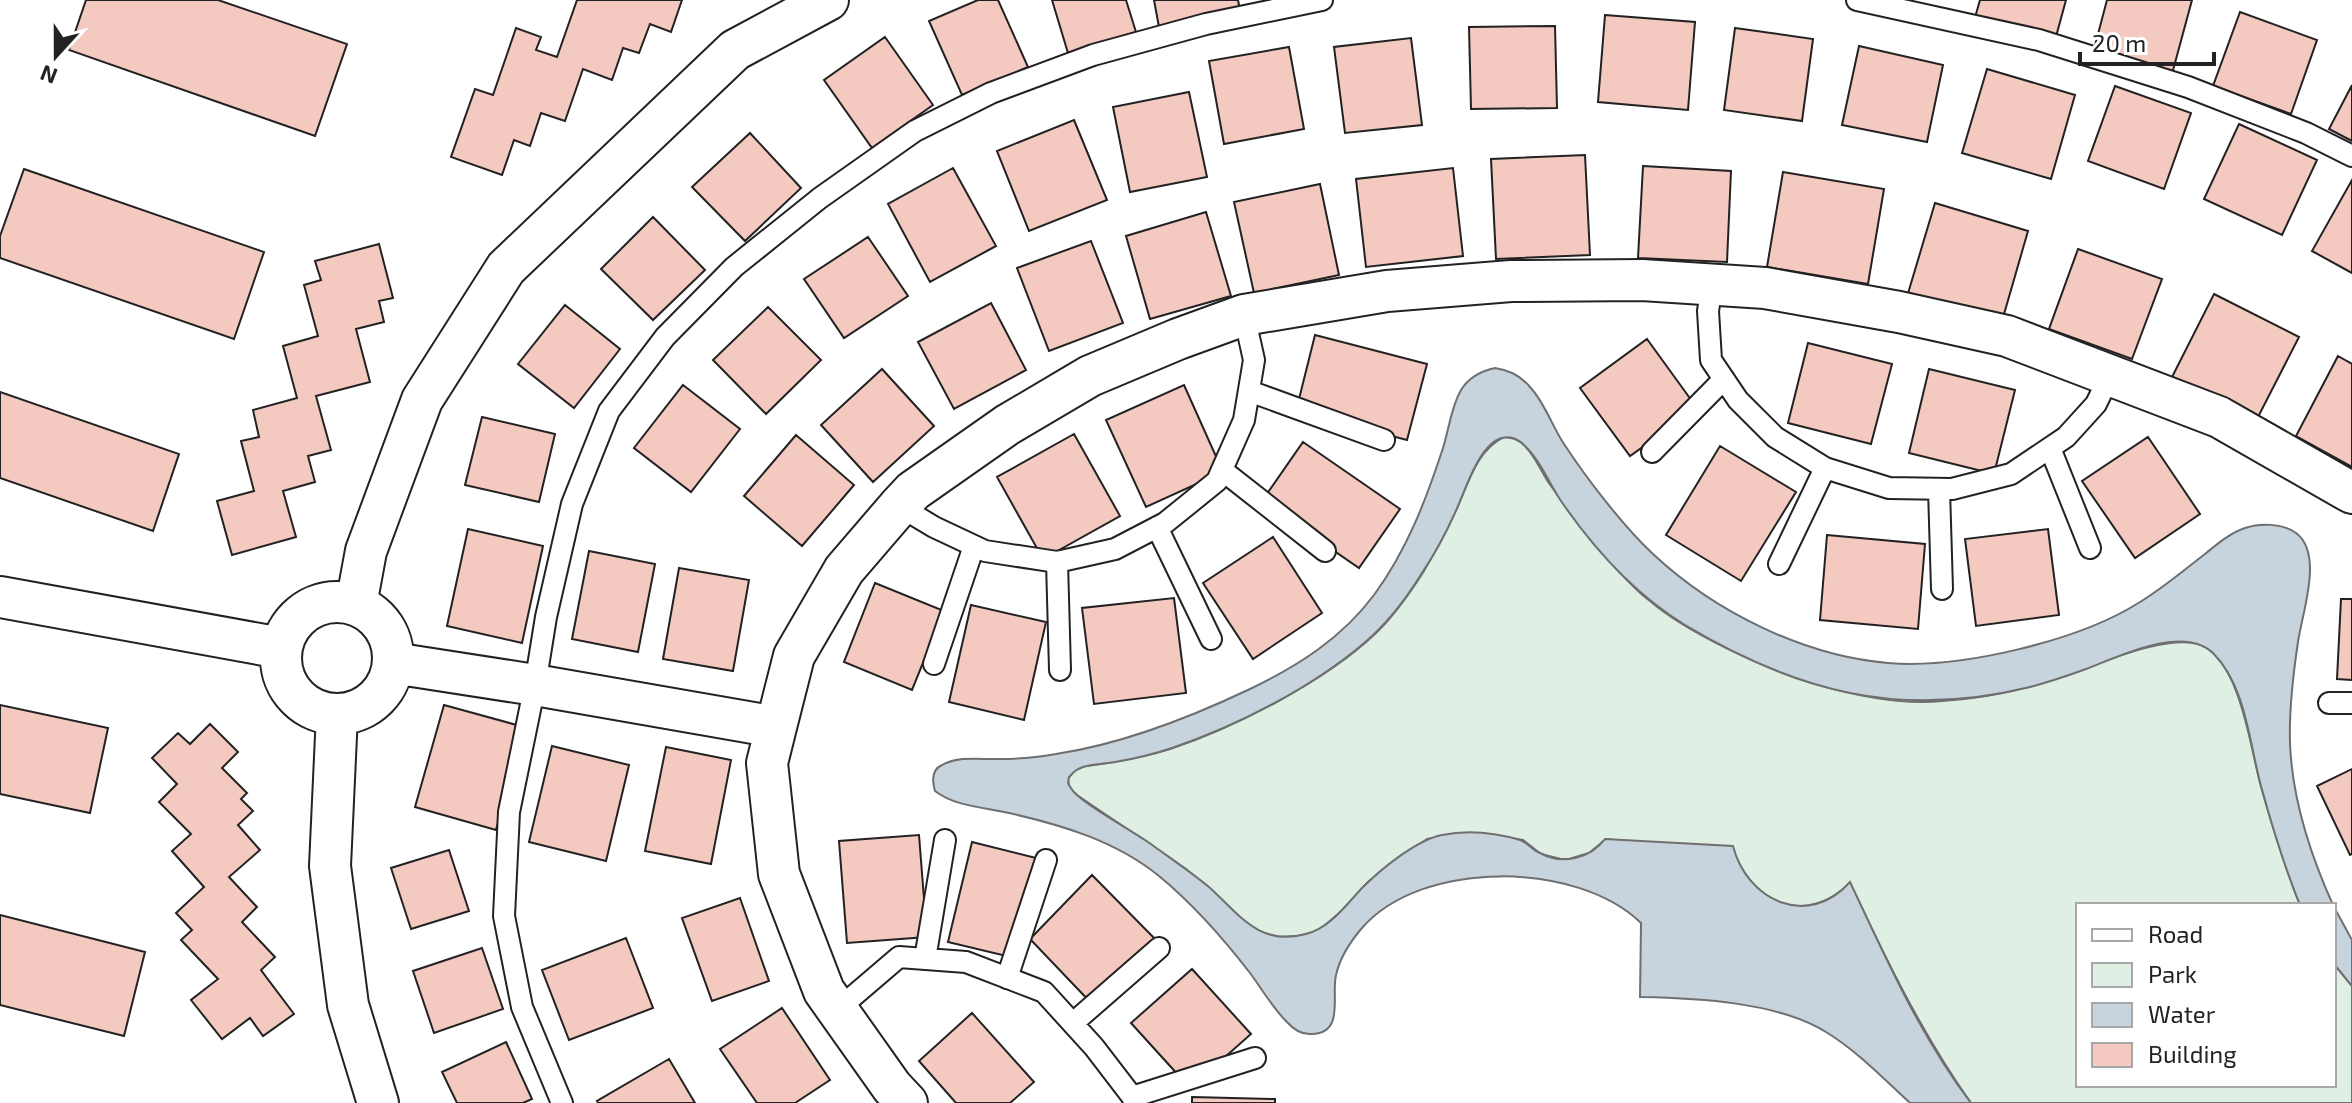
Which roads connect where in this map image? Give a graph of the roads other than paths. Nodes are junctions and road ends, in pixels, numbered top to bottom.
1 (828, 0) edge
2 (1322, 0) edge
3 (1857, 0) edge
4 (2352, 156) edge
5 (1712, 285) junction
6 (1244, 315) junction
7 (2110, 375) junction
8 (1724, 379) junction
9 (1249, 391) junction
10 (1384, 440) dead end
11 (2050, 448) junction
12 (1652, 452) dead end
13 (1825, 468) junction
14 (1222, 470) junction
15 (1939, 489) junction
16 (2352, 493) edge
17 (899, 506) junction
18 (1157, 527) junction
19 (974, 546) junction
20 (2090, 548) dead end
21 (1325, 551) dead end
22 (1057, 562) junction
23 (1779, 564) dead end
24 (1942, 589) dead end
25 (0, 597) edge
26 (356, 605) junction
27 (1211, 639) dead end
28 (281, 648) junction
29 (393, 663) junction
30 (934, 664) dead end
31 (1060, 670) dead end
32 (535, 685) junction
33 (2329, 703) dead end
34 (2352, 703) edge
35 (337, 714) junction
36 (776, 727) junction
37 (945, 840) dead end
38 (1046, 860) dead end
39 (1159, 948) dead end
40 (925, 959) junction
41 (1007, 978) junction
42 (837, 1010) junction
43 (1073, 1023) junction
44 (1255, 1058) dead end
45 (1135, 1100) edge
46 (378, 1103) edge
47 (562, 1103) edge
48 (907, 1103) edge

1 - 26 street
2 - 32 lane
3 - 4 lane
5 - 6 street
5 - 7 street
5 - 8 lane
6 - 9 lane
6 - 17 street
7 - 11 lane
7 - 16 street
8 - 12 lane
8 - 13 lane
9 - 10 lane
9 - 14 lane
11 - 15 lane
11 - 20 lane
13 - 15 lane
13 - 23 lane
14 - 18 lane
14 - 21 lane
15 - 24 lane
17 - 19 lane
17 - 36 street
18 - 22 lane
18 - 27 lane
19 - 22 lane
19 - 30 lane
22 - 31 lane
25 - 28 street
26 - 28 street
26 - 29 street
28 - 35 street
29 - 32 street
29 - 35 street
32 - 36 street
32 - 47 lane
33 - 34 lane
35 - 46 street
36 - 42 street
37 - 40 lane
38 - 41 lane
39 - 43 lane
40 - 41 lane
40 - 42 lane
41 - 43 lane
42 - 48 street
43 - 45 lane
44 - 45 lane

